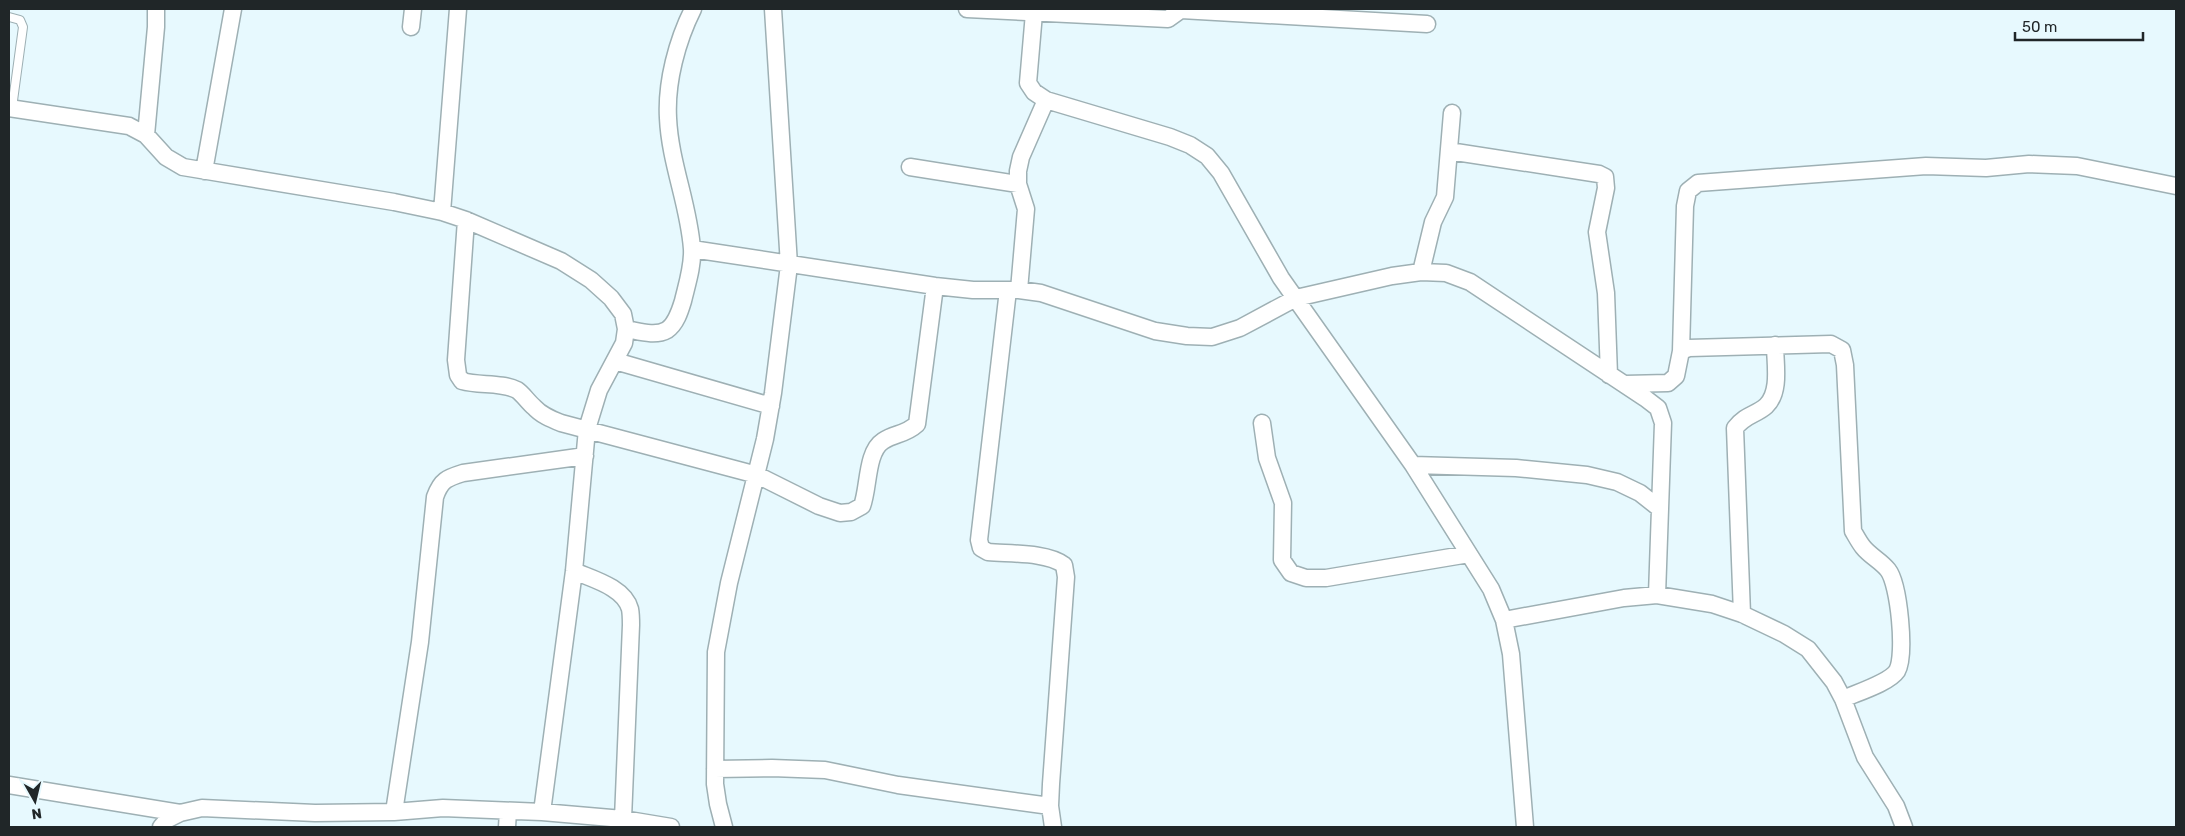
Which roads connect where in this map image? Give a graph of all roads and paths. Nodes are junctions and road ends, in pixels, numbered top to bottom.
1 (156, 9) edge
2 (233, 9) edge
3 (413, 9) edge
4 (458, 9) edge
5 (693, 9) edge
6 (772, 9) edge
7 (976, 9) edge
8 (1181, 10) edge
9 (1034, 13) junction
10 (9, 17) edge
11 (1428, 24) dead end
12 (411, 27) dead end
13 (1046, 100) junction
14 (11, 108) edge
15 (1452, 113) dead end
16 (146, 135) junction
17 (1449, 151) junction
18 (910, 167) dead end
19 (204, 171) junction
20 (1018, 184) junction
21 (2176, 186) edge
22 (442, 212) junction
23 (466, 220) junction
24 (692, 249) junction
25 (789, 264) junction
26 (1421, 272) junction
27 (935, 286) junction
28 (1014, 290) junction
29 (1296, 298) junction
30 (626, 329) junction
31 (1775, 345) junction
32 (1681, 351) junction
33 (615, 361) junction
34 (1608, 375) junction
35 (1623, 384) junction
36 (771, 406) junction
37 (1262, 423) dead end
38 (587, 429) junction
39 (585, 456) junction
40 (1413, 465) junction
41 (757, 475) junction
42 (1659, 508) junction
43 (1469, 554) junction
44 (574, 571) junction
45 (1657, 595) junction
46 (1742, 614) junction
47 (1504, 620) junction
48 (1843, 699) junction
49 (716, 769) junction
50 (9, 785) edge
51 (1050, 806) junction
52 (508, 810) junction
53 (394, 812) junction
54 (542, 812) junction
55 (180, 813) junction
56 (623, 819) junction
57 (582, 822) edge
58 (161, 827) edge
59 (507, 827) edge
60 (671, 827) edge
61 (724, 827) edge
62 (1053, 827) edge
63 (1526, 827) edge
64 (1904, 827) edge

1 - 16 street
2 - 19 street
3 - 12 street
4 - 22 street
5 - 24 street
6 - 25 street
7 - 9 street
8 - 9 street
8 - 11 street
9 - 13 street
10 - 14 lane
13 - 20 street
13 - 29 street
14 - 16 street
15 - 17 street
16 - 19 street
17 - 26 street
17 - 34 street
18 - 20 street
19 - 22 street
20 - 28 street
21 - 32 street
22 - 23 street
23 - 30 street
23 - 38 street
24 - 25 street
24 - 30 street
25 - 27 street
25 - 36 street
26 - 29 street
26 - 34 street
27 - 28 street
27 - 41 street
28 - 29 street
28 - 51 street
29 - 40 street
30 - 33 street
31 - 32 street
31 - 46 street
31 - 48 street
32 - 35 street
33 - 36 street
33 - 38 street
34 - 35 street
35 - 42 street
36 - 41 street
37 - 43 street
38 - 39 street
38 - 41 street
39 - 44 street
39 - 53 street
40 - 42 street
40 - 43 street
41 - 49 street
42 - 45 street
43 - 47 street
44 - 54 street
44 - 56 street
45 - 46 street
45 - 47 street
46 - 48 street
47 - 63 street
48 - 64 street
49 - 51 street
49 - 61 street
50 - 55 street
51 - 62 street
52 - 53 street
52 - 54 street
52 - 59 street
53 - 55 street
54 - 57 street
55 - 58 street
56 - 57 street
56 - 60 street

